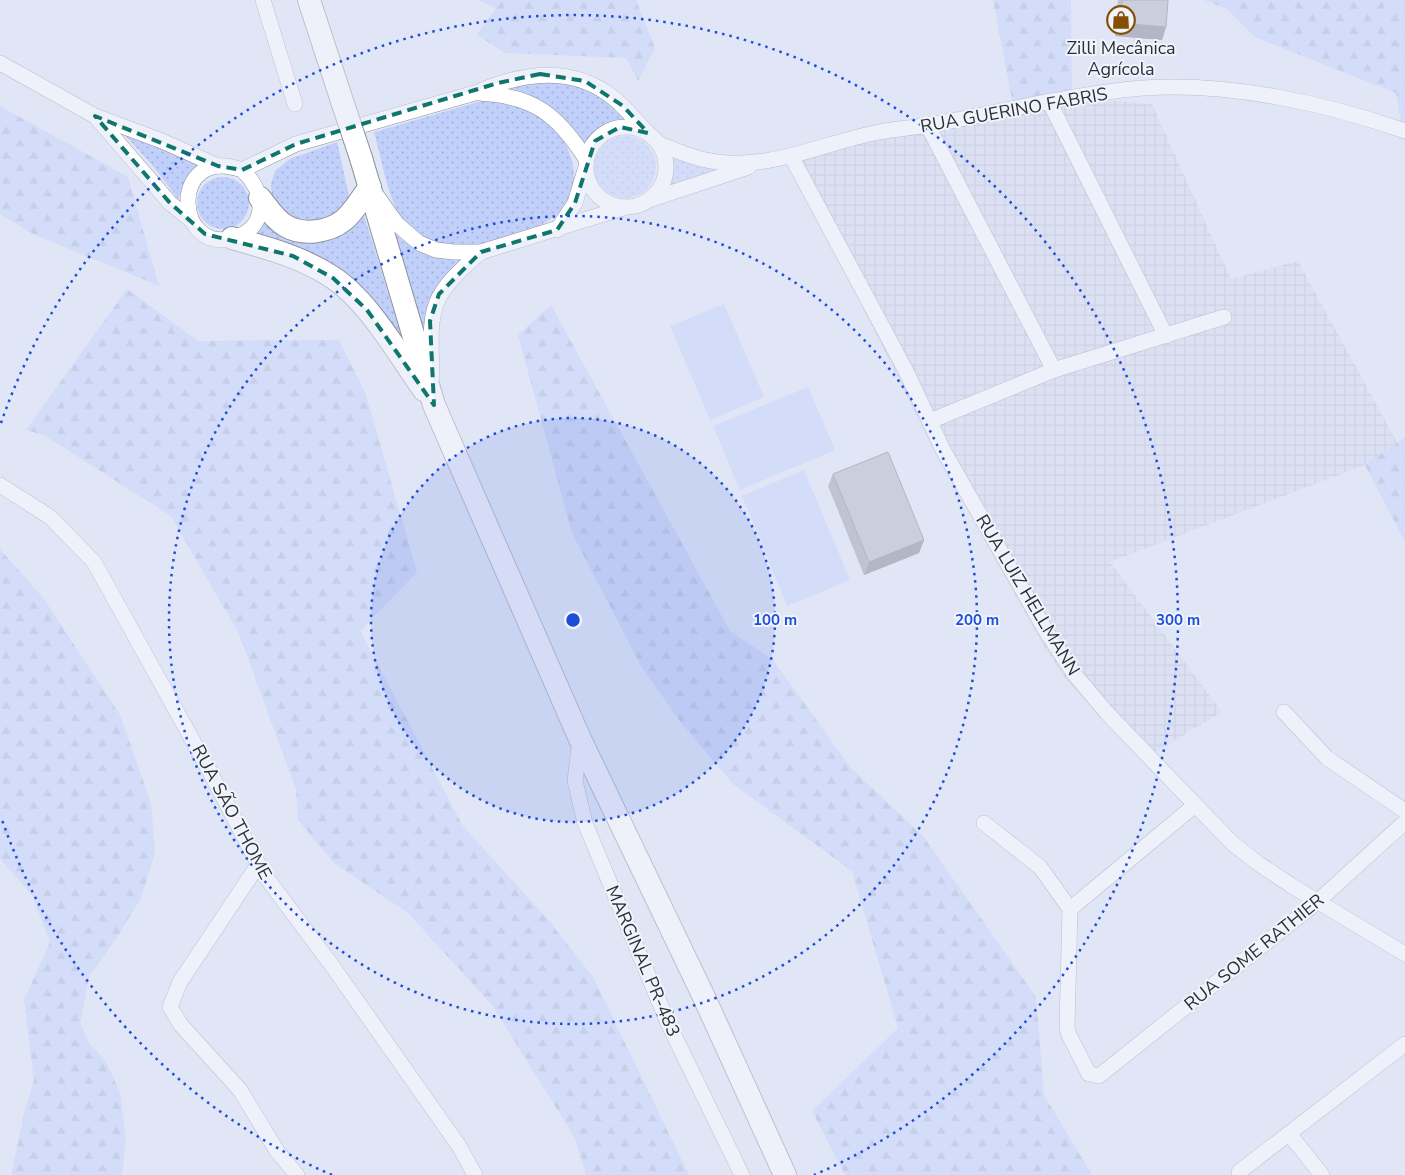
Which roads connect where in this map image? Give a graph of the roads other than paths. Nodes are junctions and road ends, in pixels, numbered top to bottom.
1 (263, 0) edge
2 (309, 0) edge
3 (0, 63) edge
4 (475, 93) junction
5 (1049, 101) junction
6 (295, 104) dead end
7 (95, 116) junction
8 (928, 126) junction
9 (1405, 131) edge
10 (654, 139) junction
11 (791, 156) junction
12 (771, 160) junction
13 (586, 164) junction
14 (218, 166) junction
15 (242, 170) junction
16 (370, 186) junction
17 (260, 198) junction
18 (652, 199) junction
19 (623, 208) junction
20 (192, 221) junction
21 (557, 230) junction
22 (232, 238) junction
23 (481, 252) junction
24 (1224, 317) dead end
25 (1166, 336) junction
26 (1054, 370) junction
27 (434, 405) junction
28 (930, 421) junction
29 (0, 484) edge
30 (1284, 712) dead end
31 (580, 739) junction
32 (1194, 806) junction
33 (1405, 811) edge
34 (1405, 822) edge
35 (984, 823) dead end
36 (258, 865) junction
37 (1317, 902) junction
38 (1070, 909) junction
39 (1405, 954) edge
40 (1405, 1044) edge
41 (1290, 1135) junction
42 (1239, 1172) dead end
43 (297, 1175) edge
44 (475, 1175) edge
45 (742, 1175) edge
46 (785, 1175) edge
47 (1322, 1175) edge

1 - 6 street
2 - 16 highway, bridge
3 - 7 street
4 - 10 street
4 - 13 street
4 - 15 street
5 - 8 street, RUA GUERINO FABRIS
5 - 9 street, RUA GUERINO FABRIS
5 - 25 street
7 - 14 street
7 - 20 street
8 - 11 street, RUA GUERINO FABRIS
8 - 26 street
10 - 12 street
10 - 13 street
10 - 18 street
11 - 12 street, RUA GUERINO FABRIS
11 - 28 street, RUA LUIZ HELLMANN
12 - 18 street
13 - 19 street
13 - 21 street
14 - 15 street
14 - 20 street
15 - 17 street
16 - 17 highway
16 - 23 street
16 - 27 highway
17 - 22 street
18 - 19 street
19 - 21 street
20 - 22 street
21 - 23 street
22 - 27 highway
23 - 27 street
24 - 25 street
25 - 26 street
26 - 28 street
27 - 31 highway
28 - 32 street, RUA LUIZ HELLMANN
29 - 36 street, RUA SÃO THOME
30 - 33 street
31 - 45 street, MARGINAL PR-483
31 - 46 highway
32 - 37 street, RUA LUIZ HELLMANN
32 - 38 street
34 - 37 street, RUA SOME RATHIER
35 - 38 street
36 - 43 street
36 - 44 street, RUA SÃO THOME
37 - 38 street, RUA SOME RATHIER
37 - 39 street, RUA LUIZ HELLMANN
40 - 41 street
41 - 42 street
41 - 47 street

